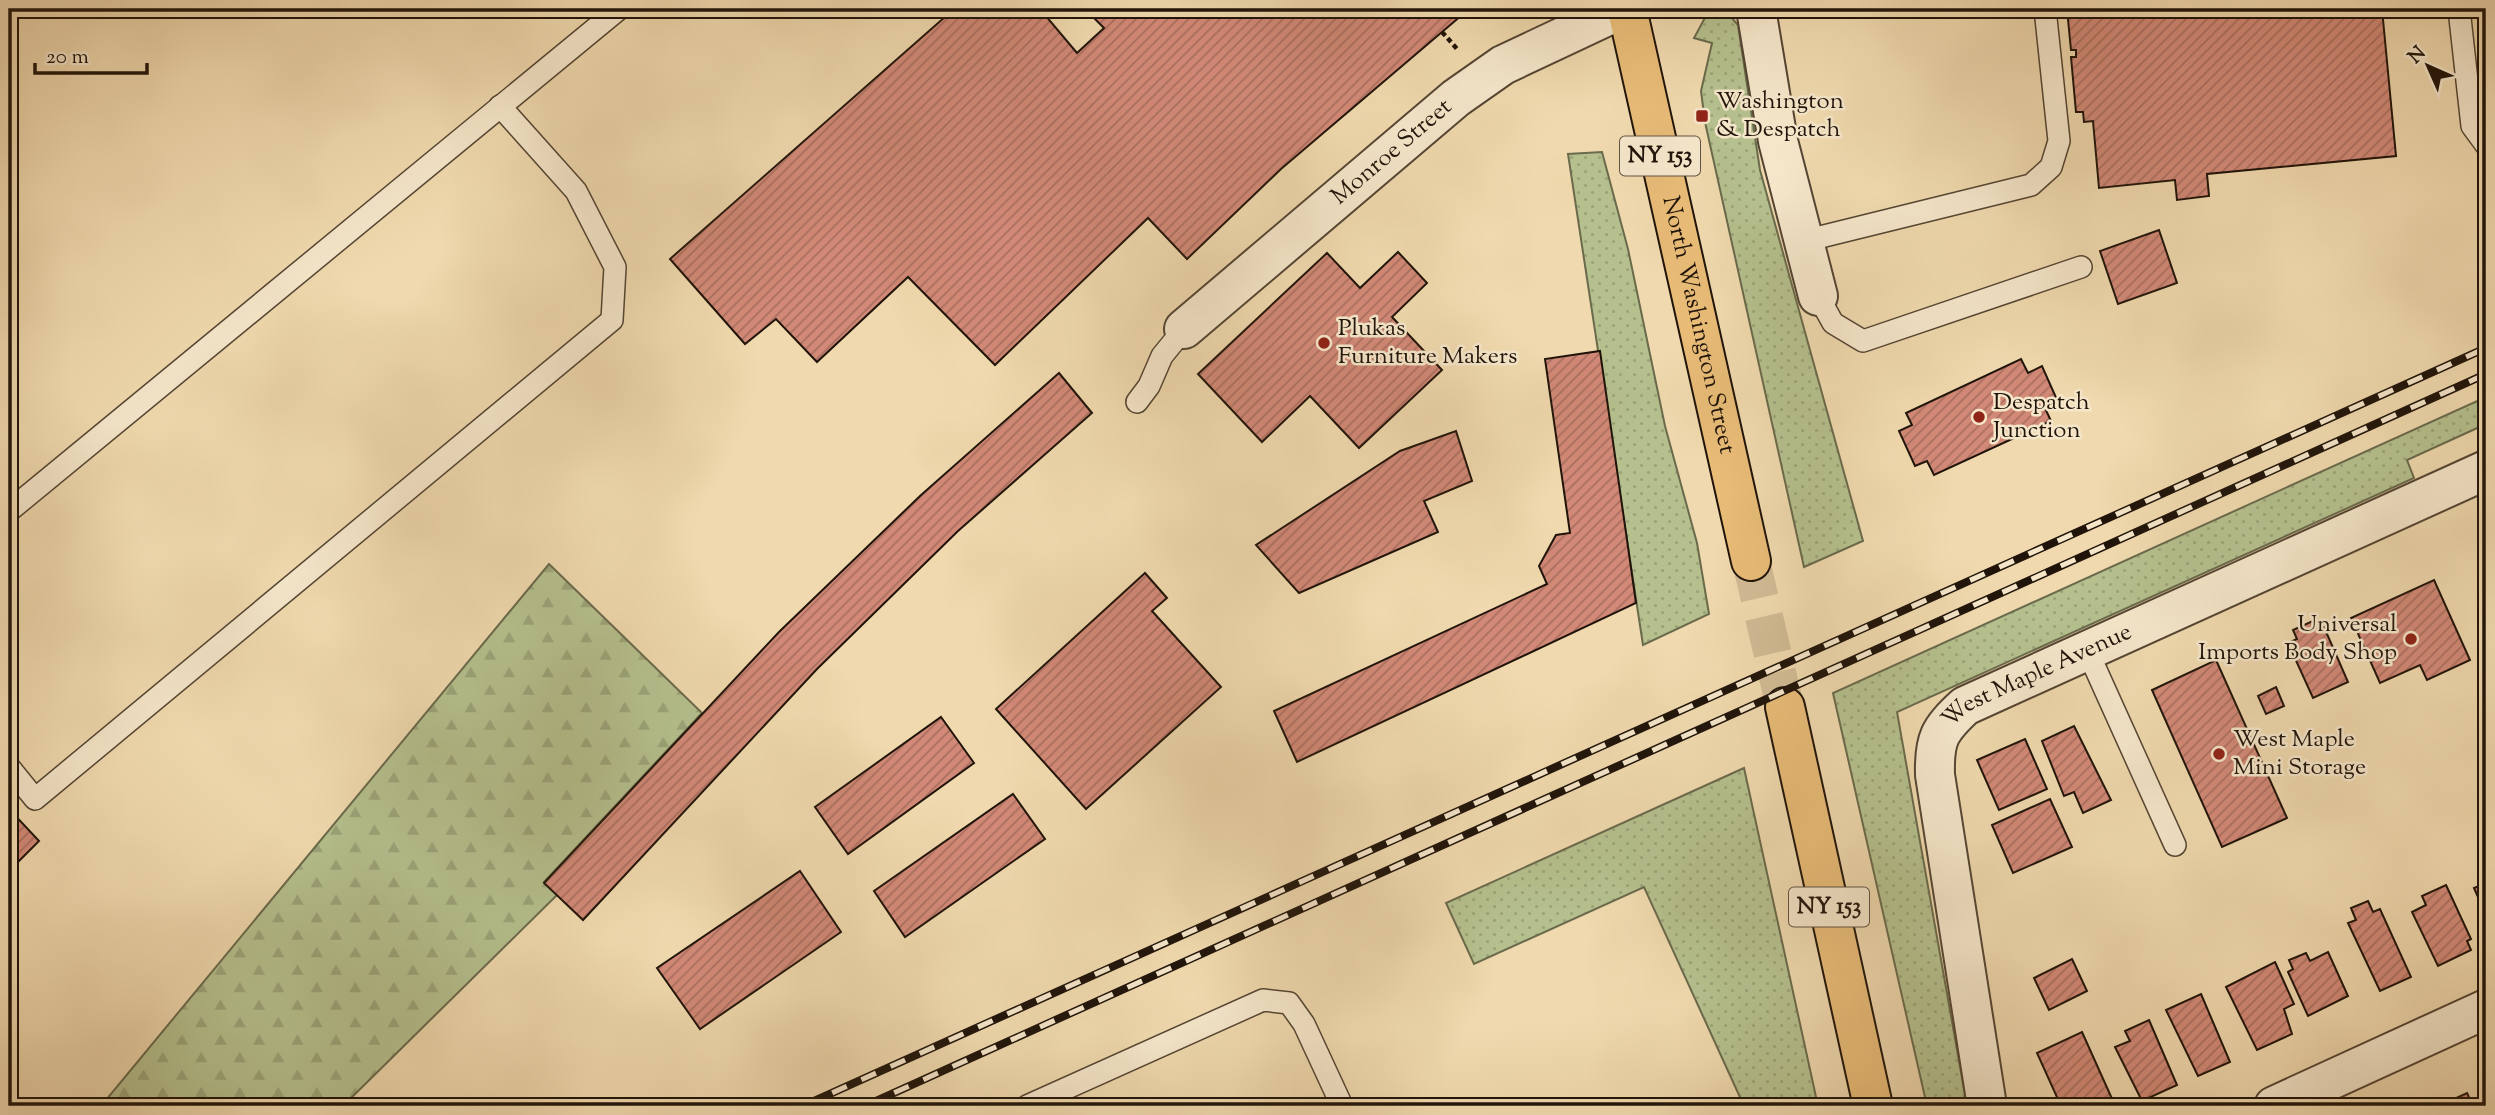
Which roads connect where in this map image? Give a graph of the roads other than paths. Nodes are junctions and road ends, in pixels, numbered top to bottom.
1 (619, 9) edge
2 (1624, 9) edge
3 (1756, 9) edge
4 (2045, 9) edge
5 (2459, 9) edge
6 (500, 106) junction
7 (2486, 145) edge
8 (1804, 241) junction
9 (2081, 267) dead end
10 (1818, 296) joint
11 (1184, 329) joint
12 (1137, 402) dead end
13 (2486, 470) edge
14 (9, 511) edge
15 (1751, 561) tunnel mouth
16 (2087, 650) junction
17 (1785, 707) tunnel mouth
18 (9, 767) edge
19 (2175, 845) dead end
20 (2486, 1009) edge
21 (1027, 1106) edge
22 (1342, 1106) edge
23 (1873, 1106) edge
24 (1987, 1106) edge
25 (2274, 1106) edge

1 - 6 lane
2 - 11 street, Monroe Street
2 - 15 main road, North Washington Street / NY 153
3 - 8 street
4 - 8 lane
5 - 7 lane
6 - 14 lane
6 - 18 lane
8 - 10 street
9 - 10 lane
11 - 12 lane
13 - 16 street, West Maple Avenue
16 - 19 lane
16 - 24 street, West Maple Avenue
17 - 23 main road, NY 153
20 - 25 street
21 - 22 lane

